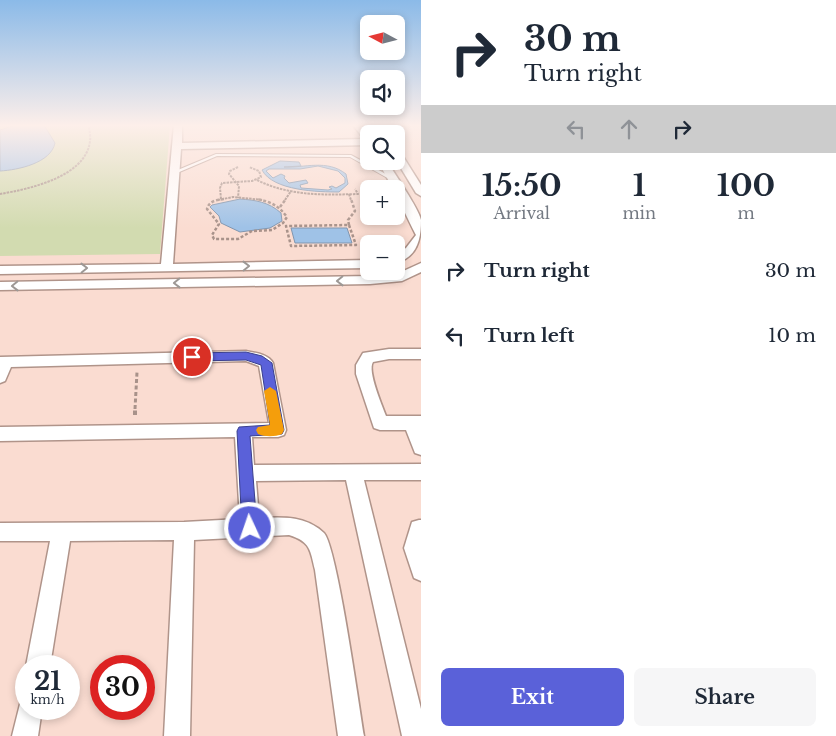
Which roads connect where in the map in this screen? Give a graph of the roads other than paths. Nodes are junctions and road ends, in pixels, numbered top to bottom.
1 (175, 159) edge
2 (205, 159) edge
3 (357, 159) edge
4 (405, 167) edge
5 (387, 170) edge
6 (174, 172) junction
7 (392, 179) junction
8 (421, 193) edge
9 (421, 235) edge
10 (405, 253) edge
11 (360, 264) edge
12 (168, 267) junction
13 (421, 267) edge
14 (0, 270) edge
15 (0, 286) edge
16 (421, 354) edge
17 (2, 362) edge
18 (0, 377) edge
19 (416, 423) edge
20 (243, 431) junction
21 (0, 434) edge
22 (421, 448) edge
23 (353, 472) junction
24 (421, 472) edge
25 (246, 473) junction
26 (250, 528) junction
27 (421, 529) edge
28 (62, 531) junction
29 (184, 531) junction
30 (0, 532) edge
31 (421, 571) edge
32 (40, 655) edge
33 (28, 720) edge
34 (25, 736) edge
35 (177, 736) edge
36 (352, 736) edge
37 (415, 736) edge

1 - 6 street
2 - 6 lane
3 - 7 lane
4 - 8 street
5 - 7 street
6 - 12 street
7 - 9 street
9 - 10 street
12 -> 11 street
14 -> 12 street
13 -> 15 street
16 - 19 street
17 - 18 street
17 - 20 street
19 - 22 street
20 - 21 street
20 - 25 street
23 - 24 street
23 - 25 street
23 - 37 street
25 - 26 street
26 - 29 street
26 - 36 street
27 - 31 street
28 - 29 street
28 - 30 street
28 - 32 street
29 - 35 street
33 - 34 street

